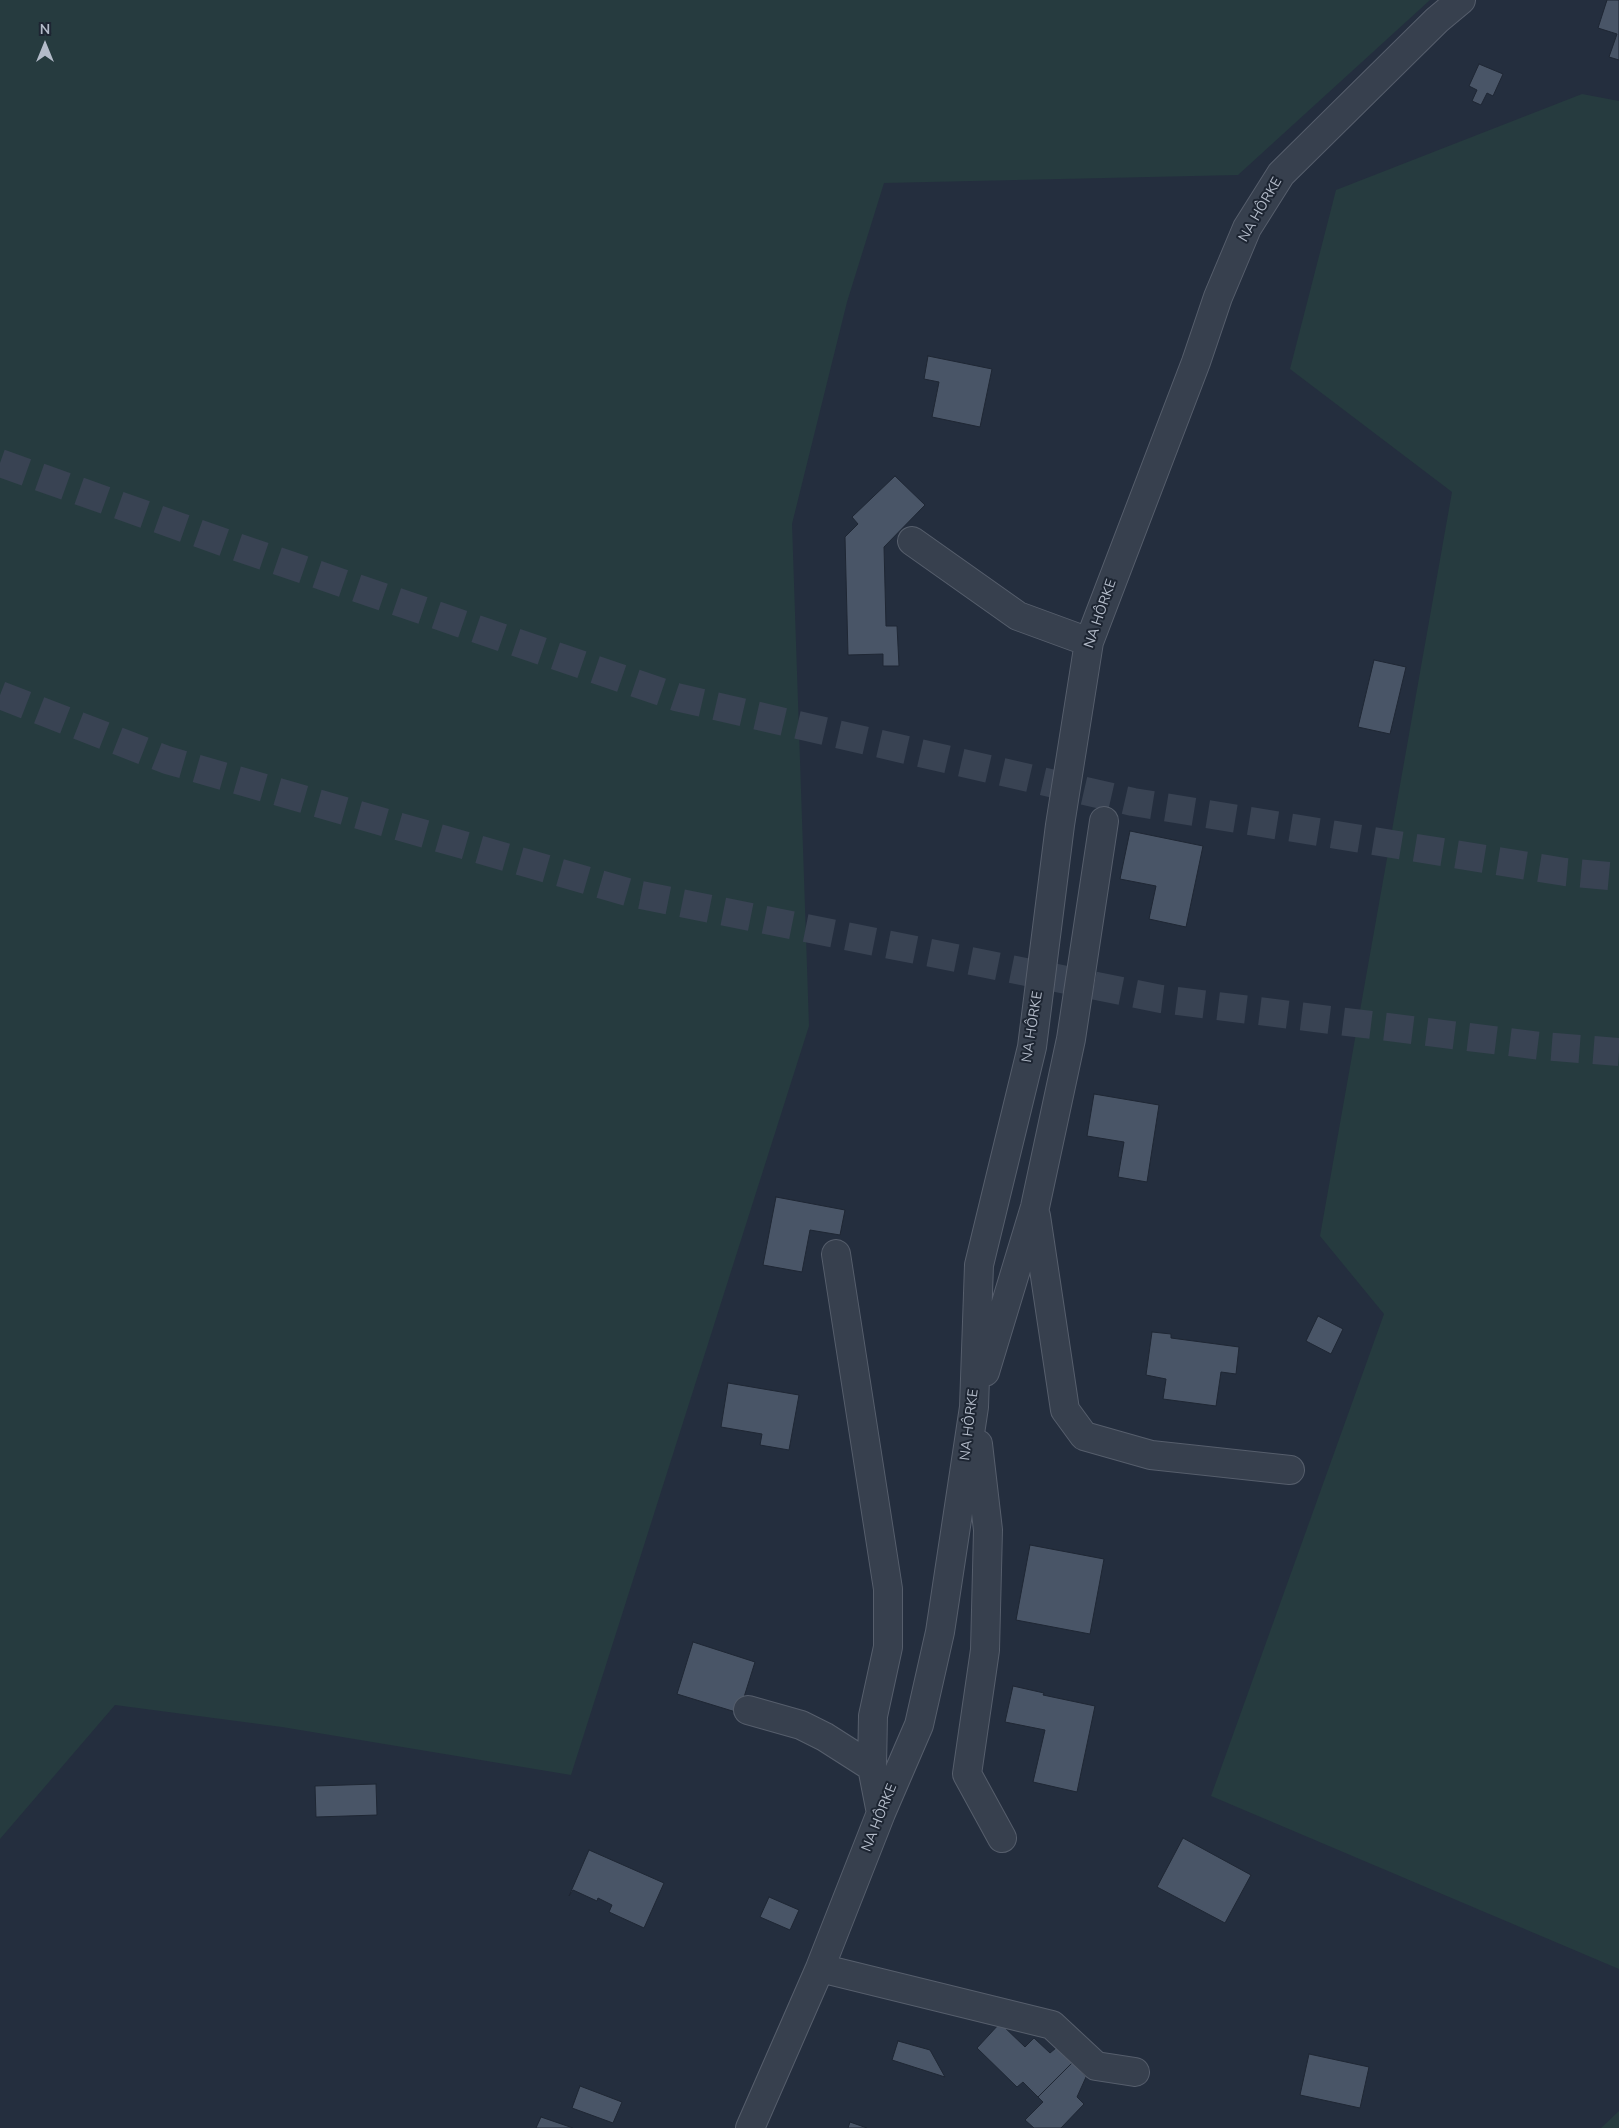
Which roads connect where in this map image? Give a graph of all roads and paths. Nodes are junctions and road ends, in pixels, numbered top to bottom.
1 (1461, 0) edge
2 (912, 541) dead end
3 (1089, 642) junction
4 (1104, 821) dead end
5 (1035, 1207) junction
6 (836, 1254) dead end
7 (974, 1407) junction
8 (1290, 1470) dead end
9 (748, 1710) dead end
10 (872, 1767) junction
11 (881, 1813) junction
12 (1002, 1838) dead end
13 (820, 1968) junction
14 (1135, 2072) dead end
15 (750, 2128) edge

1 - 3 street, NA HÔRKE
2 - 3 street
3 - 7 street, NA HÔRKE
4 - 5 street
5 - 7 street
5 - 8 street
6 - 10 street
7 - 11 street, NA HÔRKE
7 - 12 street
9 - 10 street
10 - 11 street
11 - 13 street, NA HÔRKE
13 - 14 street
13 - 15 street, NA HÔRKE

